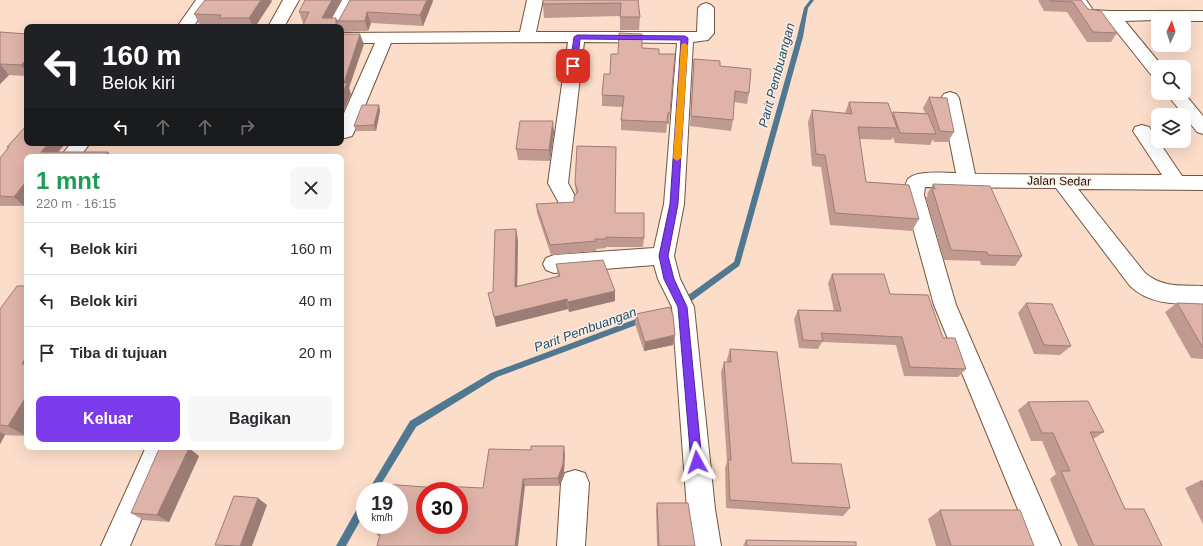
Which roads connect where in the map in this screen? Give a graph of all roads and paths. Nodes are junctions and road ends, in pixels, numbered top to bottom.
1 (204, 0) edge
2 (291, 0) edge
3 (350, 0) edge
4 (535, 0) edge
5 (1078, 0) edge
6 (706, 8) dead end
7 (1109, 16) junction
8 (1203, 16) edge
9 (187, 24) edge
10 (278, 24) edge
11 (337, 24) edge
12 (527, 37) junction
13 (577, 37) junction
14 (344, 38) edge
15 (385, 38) junction
16 (685, 38) junction
17 (1151, 63) edge
18 (950, 98) dead end
19 (1181, 100) edge
20 (1203, 128) edge
21 (1142, 131) dead end
22 (345, 132) dead end
23 (79, 146) edge
24 (72, 154) edge
25 (967, 180) junction
26 (1062, 182) junction
27 (1189, 183) edge
28 (1203, 199) edge
29 (567, 200) dead end
30 (663, 256) junction
31 (554, 264) dead end
32 (1203, 295) edge
33 (158, 450) edge
34 (575, 483) dead end
35 (115, 546) edge
36 (571, 546) edge
37 (707, 546) edge
38 (1047, 546) edge

1 - 9 street
2 - 10 street
3 - 11 street
4 - 12 street
5 - 7 street
6 - 16 street
7 - 8 street
7 - 17 street
12 - 13 street
12 - 15 street
13 - 16 street
13 - 29 street
14 - 15 street
15 - 22 street
16 - 30 street
18 - 25 street
19 - 20 street
21 - 27 street
23 - 24 street
25 - 26 street, Jalan Sedar
25 - 38 street, Jalan Sedar
26 - 27 street, Jalan Sedar
26 - 32 street
27 - 28 street
30 - 31 street
30 - 37 street
33 - 35 street
34 - 36 street

